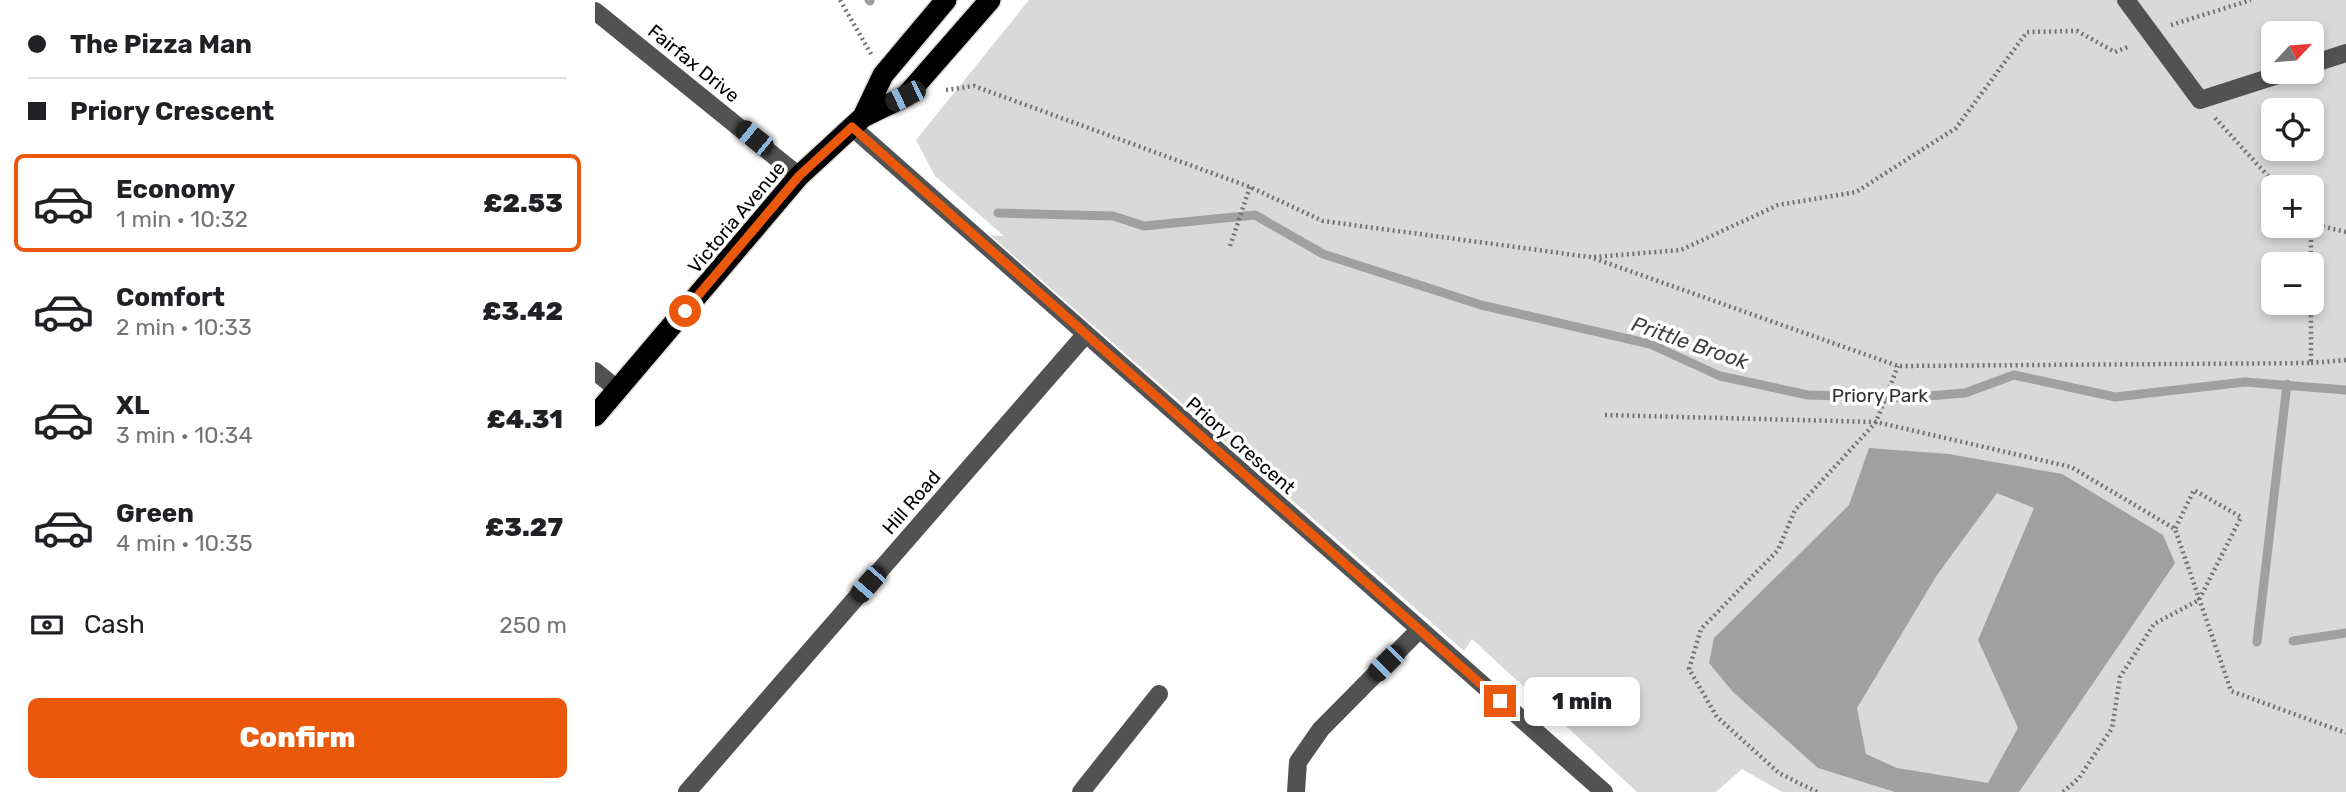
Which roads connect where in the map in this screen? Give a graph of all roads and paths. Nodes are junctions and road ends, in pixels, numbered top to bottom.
1 (946, 0) edge
2 (990, 0) edge
3 (2126, 0) edge
4 (2251, 0) edge
5 (595, 11) edge
6 (2150, 31) junction
7 (2346, 53) edge
8 (2324, 60) edge
9 (2261, 80) edge
10 (905, 96) junction
11 (2200, 100) junction
12 (858, 122) junction
13 (2267, 175) edge
14 (799, 176) junction
15 (1250, 187) junction
16 (2324, 228) edge
17 (2346, 232) edge
18 (1230, 246) dead end
19 (1590, 257) junction
20 (2311, 315) edge
21 (1085, 335) junction
22 (2346, 360) edge
23 (2311, 363) junction
24 (1898, 366) junction
25 (595, 371) edge
26 (617, 389) junction
27 (1605, 415) dead end
28 (595, 416) edge
29 (1876, 422) junction
30 (2175, 529) junction
31 (2200, 600) junction
32 (1419, 630) junction
33 (1159, 694) dead end
34 (2346, 733) edge
35 (1093, 788) edge
36 (687, 792) edge
37 (1296, 792) edge
38 (1604, 792) edge
39 (1817, 792) edge
40 (2063, 792) edge

1 - 12 highway, Victoria Avenue
2 - 10 highway, Victoria Avenue
3 - 6 street
4 - 6 path
5 - 14 street, Fairfax Drive
6 - 11 street
6 - 19 path
7 - 8 street
9 - 11 street
10 - 12 highway, Victoria Avenue
10 - 15 path
11 - 13 path
12 - 14 highway, Victoria Avenue
12 - 21 street, Priory Crescent
14 - 26 highway, Victoria Avenue
15 - 18 path
15 - 19 path
16 - 17 path
19 - 24 path
20 - 23 path
21 - 32 street, Priory Crescent
21 - 36 street, Hill Road
22 - 23 path
23 - 24 path
24 - 29 path
25 - 26 street
26 - 28 highway, Victoria Avenue
27 - 29 path
29 - 30 path
29 - 39 path
30 - 31 path
30 - 31 path
31 - 34 path
31 - 40 path
32 - 37 street
32 - 38 street, Priory Crescent
33 - 35 street

